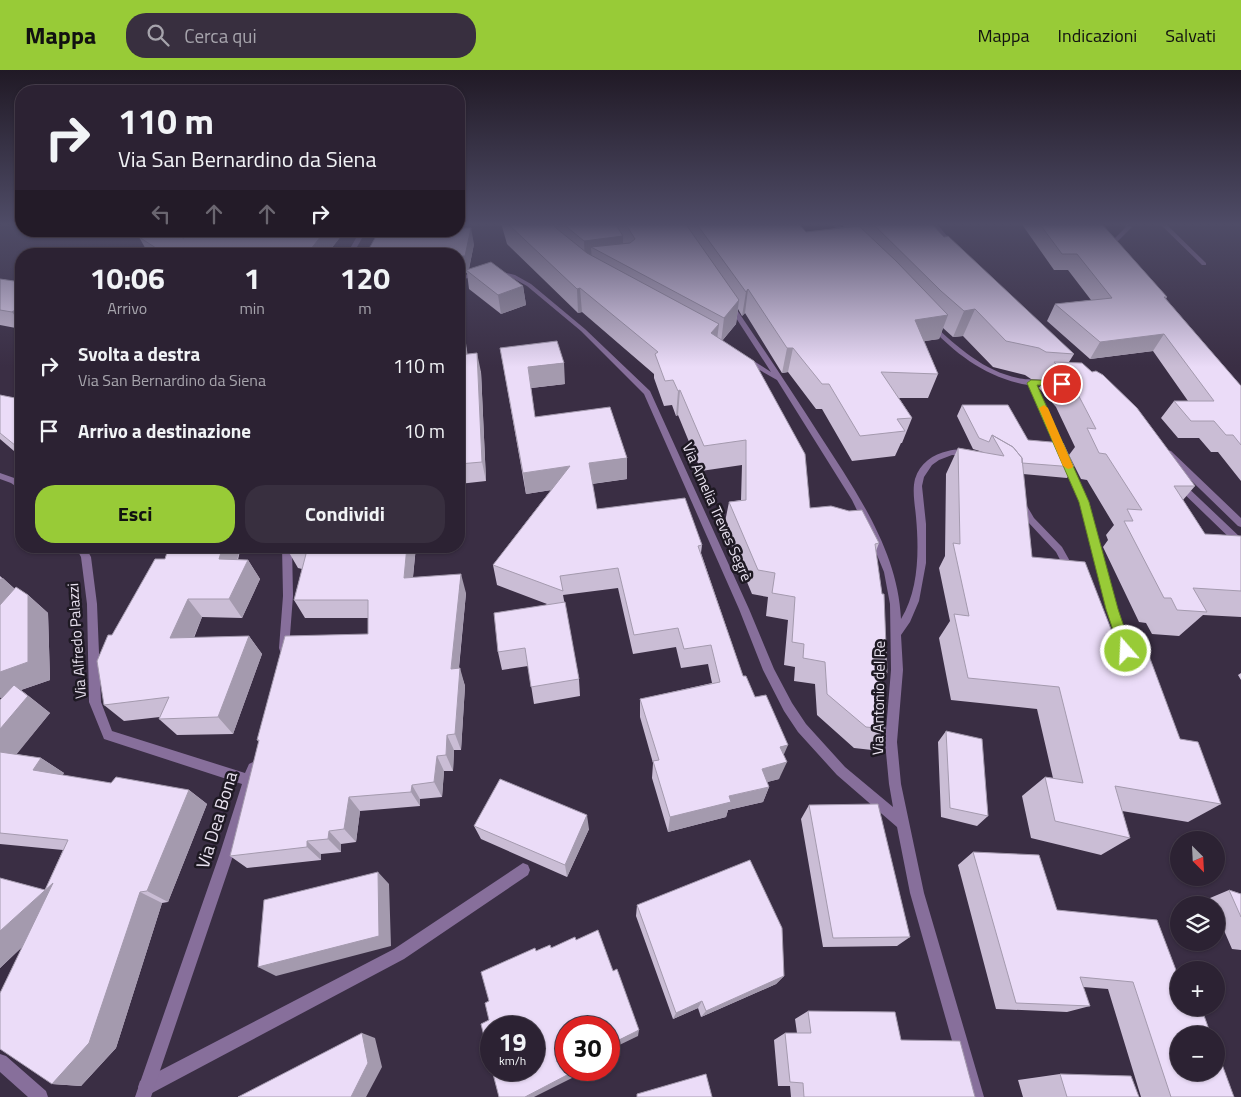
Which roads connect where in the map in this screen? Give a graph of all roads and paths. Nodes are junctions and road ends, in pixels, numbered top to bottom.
1 (465, 277) edge
2 (724, 295) edge
3 (926, 319) edge
4 (741, 357) edge
5 (780, 379) junction
6 (1031, 383) junction
7 (1069, 386) edge
8 (1158, 444) edge
9 (978, 455) edge
10 (1168, 474) edge
11 (0, 476) edge
12 (15, 482) edge
13 (1018, 495) edge
14 (1241, 524) edge
15 (1241, 544) edge
16 (84, 553) edge
17 (287, 553) edge
18 (1074, 581) edge
19 (896, 634) junction
20 (1111, 637) edge
21 (282, 661) edge
22 (257, 753) edge
23 (249, 780) junction
24 (902, 823) junction
25 (523, 870) dead end
26 (0, 1062) edge
27 (145, 1092) edge
28 (40, 1097) edge
29 (976, 1097) edge

1 - 24 street, Via Amelia Treves Segrè
2 - 5 street, Via Antonio del Re
3 - 6 street
4 - 5 street
5 - 19 street, Via Antonio del Re
6 - 7 street
6 - 20 street
8 - 14 street
9 - 19 street
10 - 15 street
11 - 12 street
13 - 18 street
16 - 23 street, Via Alfredo Palazzi
17 - 21 street
19 - 24 street, Via Antonio del Re
22 - 23 street, Via Dea Bona
23 - 27 street, Via Dea Bona
24 - 29 street, Via Antonio del Re
25 - 27 street
26 - 28 street

